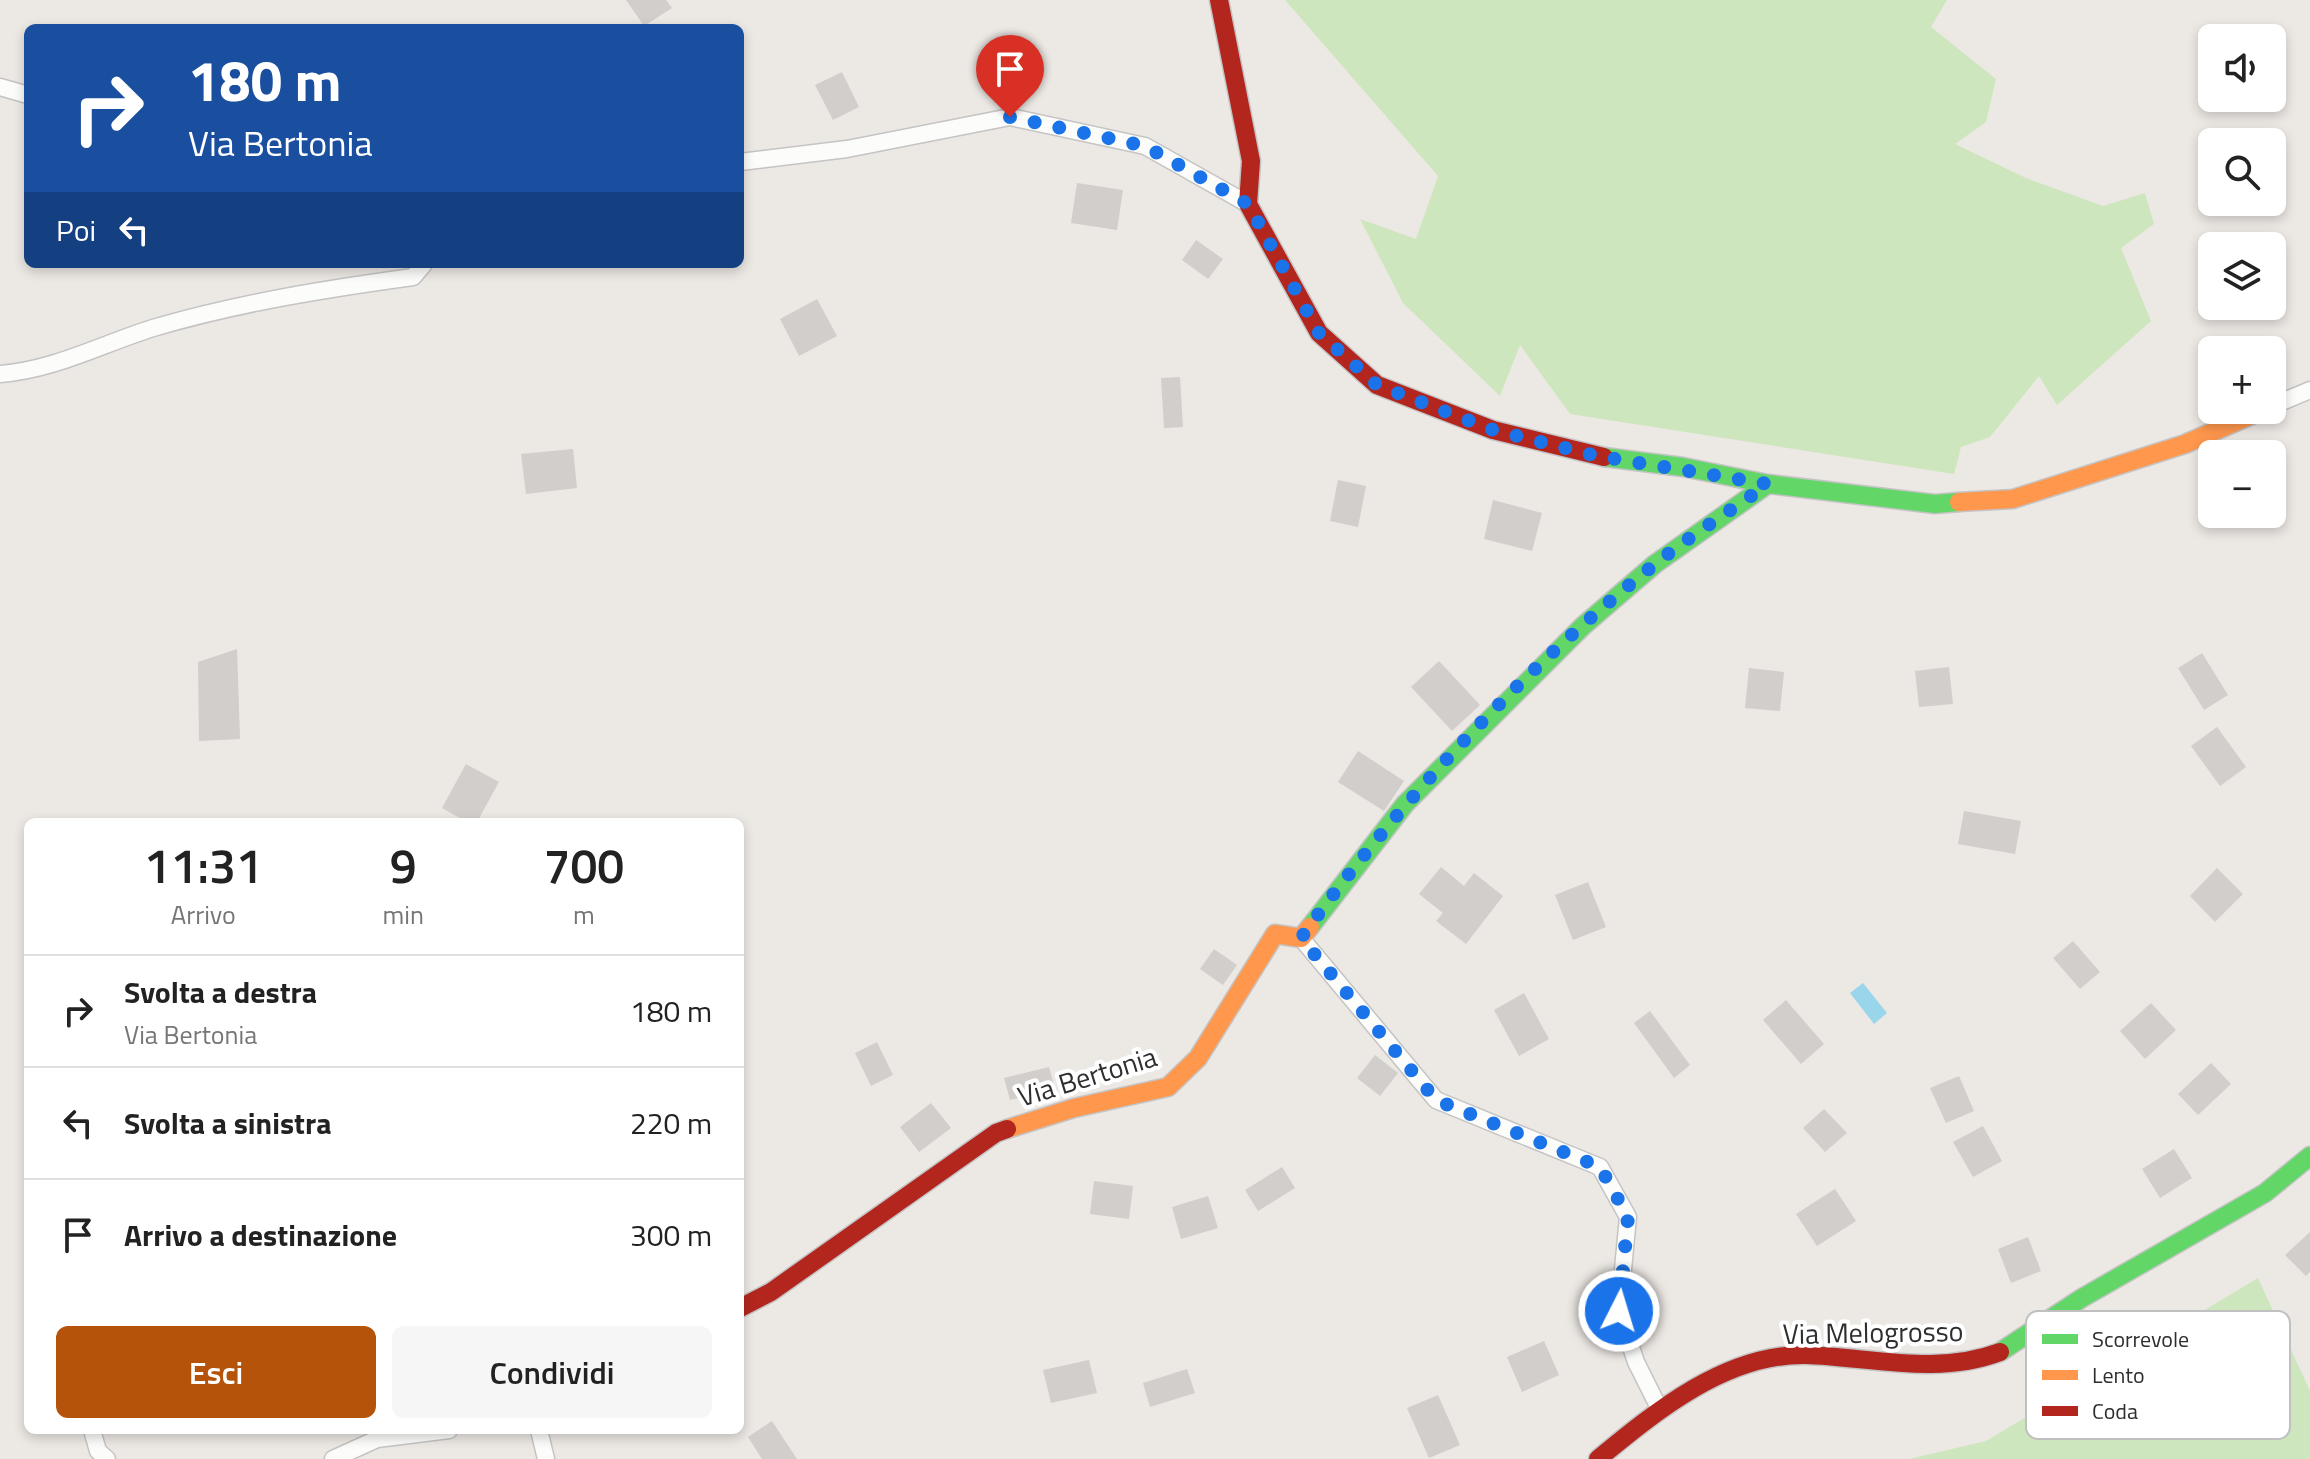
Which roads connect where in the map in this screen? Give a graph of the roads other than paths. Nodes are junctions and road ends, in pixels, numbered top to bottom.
1 (1219, 0) edge
2 (0, 87) edge
3 (24, 94) edge
4 (744, 162) edge
5 (1248, 204) junction
6 (421, 268) edge
7 (0, 374) edge
8 (2310, 390) edge
9 (2286, 400) edge
10 (2231, 424) edge
11 (1768, 484) junction
12 (1301, 938) junction
13 (2310, 1156) edge
14 (744, 1306) edge
15 (2064, 1311) edge
16 (2026, 1337) edge
17 (1660, 1410) junction
18 (93, 1434) edge
19 (417, 1434) edge
20 (540, 1434) edge
21 (107, 1459) edge
22 (333, 1459) edge
23 (546, 1459) edge
24 (1598, 1459) edge

1 - 5 street
2 - 3 street
4 - 5 street
5 - 11 street
6 - 7 street
8 - 9 street
10 - 11 street
11 - 12 street
12 - 14 street, Via Bertonia
12 - 17 street
13 - 15 street, Via Melogrosso
16 - 17 street, Via Melogrosso
17 - 24 street, Via Melogrosso
18 - 21 street
19 - 22 street
20 - 23 street

